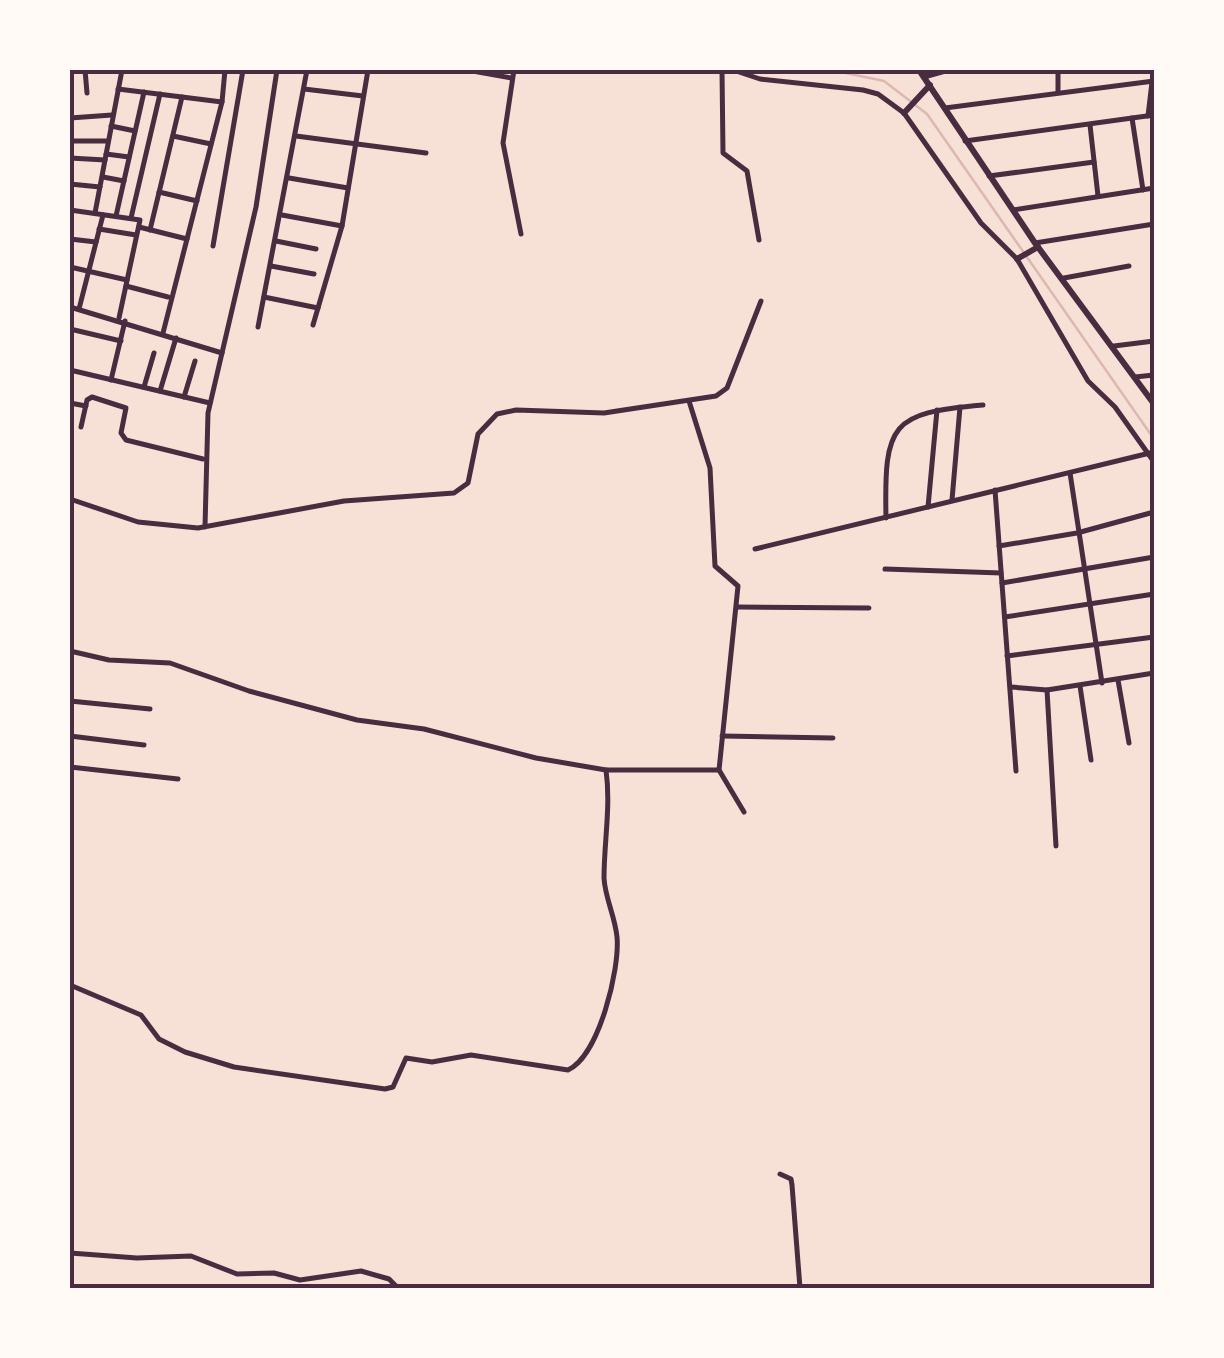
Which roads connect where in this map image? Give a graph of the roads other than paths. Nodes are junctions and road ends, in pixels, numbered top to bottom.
1 (84, 70) edge
2 (122, 70) edge
3 (225, 70) edge
4 (243, 70) edge
5 (277, 70) edge
6 (308, 70) edge
7 (368, 70) edge
8 (467, 70) edge
9 (514, 70) edge
10 (722, 70) edge
11 (733, 70) edge
12 (949, 70) edge
13 (1058, 70) edge
14 (922, 73) edge
15 (511, 78) junction
16 (1153, 82) edge
17 (930, 84) junction
18 (304, 88) junction
19 (118, 89) junction
20 (144, 92) junction
21 (1058, 92) junction
22 (87, 94) dead end
23 (160, 94) junction
24 (363, 96) junction
25 (182, 97) junction
26 (222, 102) junction
27 (945, 108) junction
28 (907, 110) junction
29 (114, 115) junction
30 (1151, 116) edge
31 (70, 118) edge
32 (1132, 118) junction
33 (1090, 123) junction
34 (111, 126) junction
35 (135, 131) junction
36 (172, 136) junction
37 (296, 136) junction
38 (965, 140) junction
39 (70, 141) edge
40 (108, 142) junction
41 (212, 144) junction
42 (355, 144) junction
43 (426, 153) dead end
44 (105, 157) junction
45 (130, 157) junction
46 (70, 158) edge
47 (1094, 162) junction
48 (989, 176) junction
49 (102, 177) junction
50 (289, 178) junction
51 (124, 180) junction
52 (70, 184) edge
53 (100, 188) junction
54 (348, 188) junction
55 (1154, 188) edge
56 (1142, 190) junction
57 (159, 192) junction
58 (1098, 196) junction
59 (197, 201) junction
60 (70, 210) edge
61 (1012, 210) junction
62 (95, 214) junction
63 (103, 214) junction
64 (282, 215) junction
65 (116, 216) junction
66 (131, 218) junction
67 (1154, 224) edge
68 (342, 226) junction
69 (138, 227) junction
70 (99, 229) junction
71 (150, 230) junction
72 (520, 234) dead end
73 (70, 239) edge
74 (187, 239) junction
75 (759, 240) dead end
76 (96, 242) junction
77 (276, 242) junction
78 (212, 246) dead end
79 (1035, 247) junction
80 (316, 249) dead end
81 (1019, 258) junction
82 (271, 266) junction
83 (1129, 266) dead end
84 (70, 267) edge
85 (88, 271) junction
86 (314, 274) dead end
87 (1064, 278) junction
88 (127, 282) junction
89 (264, 296) junction
90 (168, 297) dead end
91 (761, 301) dead end
92 (70, 307) edge
93 (79, 308) junction
94 (318, 308) junction
95 (122, 320) junction
96 (312, 325) dead end
97 (258, 327) dead end
98 (70, 329) edge
99 (163, 334) junction
100 (176, 338) junction
101 (121, 341) junction
102 (1154, 341) edge
103 (1114, 346) junction
104 (154, 353) dead end
105 (222, 353) junction
106 (196, 362) dead end
107 (70, 370) edge
108 (1154, 375) edge
109 (1136, 377) junction
110 (111, 380) junction
111 (144, 387) junction
112 (160, 391) junction
113 (184, 397) junction
114 (689, 402) junction
115 (70, 403) edge
116 (210, 403) junction
117 (1154, 404) edge
118 (983, 405) dead end
119 (86, 406) junction
120 (960, 407) junction
121 (937, 409) junction
122 (81, 427) dead end
123 (1153, 457) edge
124 (203, 459) junction
125 (1070, 473) junction
126 (995, 490) junction
127 (70, 499) edge
128 (952, 500) junction
129 (928, 506) junction
130 (1154, 512) edge
131 (886, 518) junction
132 (205, 527) junction
133 (1078, 533) junction
134 (999, 546) junction
135 (755, 549) dead end
136 (1154, 557) edge
137 (886, 569) dead end
138 (1084, 570) junction
139 (1001, 573) junction
140 (1002, 583) junction
141 (1154, 594) edge
142 (1090, 605) junction
143 (736, 607) junction
144 (869, 608) dead end
145 (1004, 617) junction
146 (1154, 637) edge
147 (1095, 647) junction
148 (70, 651) edge
149 (1008, 656) junction
150 (1154, 673) edge
151 (1118, 680) junction
152 (1102, 683) junction
153 (1010, 685) junction
154 (1080, 686) junction
155 (1047, 690) junction
156 (70, 701) edge
157 (150, 709) dead end
158 (70, 736) edge
159 (722, 736) junction
160 (833, 738) dead end
161 (1130, 743) dead end
162 (144, 745) dead end
163 (1092, 760) dead end
164 (70, 767) edge
165 (606, 770) junction
166 (719, 770) junction
167 (1016, 770) dead end
168 (178, 779) dead end
169 (744, 812) dead end
170 (1056, 846) dead end
171 (70, 985) edge
172 (780, 1174) dead end
173 (70, 1253) edge
174 (398, 1288) edge
175 (800, 1288) edge

1 - 22 street
2 - 19 street
3 - 26 street
4 - 78 street
5 - 105 street
6 - 18 street
7 - 24 street
8 - 15 street
9 - 15 street
10 - 75 street
11 - 28 street
12 - 14 street
13 - 21 street
14 - 17 street
15 - 72 street
16 - 21 street
16 - 30 street
17 - 27 street
17 - 28 street
18 - 24 street
18 - 37 street
19 - 20 street
19 - 29 street
20 - 23 street
20 - 35 street
21 - 27 street
23 - 25 street
23 - 66 street
24 - 42 street
25 - 26 street
25 - 36 street
26 - 41 street
27 - 38 street
28 - 81 street
29 - 31 street
29 - 34 street
30 - 32 street
32 - 33 street
32 - 56 street
33 - 38 street
33 - 47 street
34 - 35 street
34 - 40 street
35 - 45 street
36 - 41 street
36 - 57 street
37 - 42 street
37 - 50 street
38 - 48 street
39 - 40 street
40 - 44 street
41 - 59 street
42 - 43 street
42 - 54 street
44 - 45 street
44 - 46 street
44 - 49 street
45 - 51 street
47 - 48 street
47 - 58 street
48 - 61 street
49 - 51 street
49 - 53 street
50 - 54 street
50 - 64 street
51 - 65 street
52 - 53 street
53 - 62 street
54 - 68 street
55 - 56 street
56 - 58 street
57 - 59 street
57 - 71 street
58 - 61 street
59 - 74 street
60 - 62 street
61 - 79 street
62 - 63 street
63 - 65 street
63 - 70 street
64 - 68 street
64 - 77 street
65 - 66 street
66 - 69 street
67 - 79 street
68 - 94 street
69 - 70 street
69 - 71 street
69 - 88 street
70 - 76 street
71 - 74 street
73 - 76 street
74 - 99 street
76 - 85 street
77 - 80 street
77 - 82 street
79 - 81 street
79 - 87 street
81 - 123 street
82 - 86 street
82 - 89 street
83 - 87 street
84 - 85 street
85 - 88 street
85 - 93 street
87 - 103 street
88 - 90 street
88 - 95 street
89 - 94 street
89 - 97 street
91 - 114 street
92 - 93 street
93 - 95 street
94 - 96 street
95 - 99 street
95 - 101 street
98 - 101 street
99 - 100 street
100 - 105 street
100 - 112 street
101 - 110 street
102 - 103 street
103 - 109 street
104 - 111 street
105 - 116 street
106 - 113 street
107 - 110 street
108 - 109 street
109 - 117 street
110 - 111 street
111 - 112 street
112 - 113 street
113 - 116 street
114 - 132 street
114 - 143 street
115 - 119 street
116 - 124 street
118 - 120 street
119 - 122 street
119 - 124 street
120 - 121 street
120 - 128 street
121 - 129 street
121 - 131 street
123 - 125 street
124 - 132 street
125 - 126 street
125 - 133 street
126 - 128 street
126 - 134 street
127 - 132 street
128 - 129 street
129 - 131 street
130 - 133 street
131 - 135 street
133 - 134 street
133 - 138 street
134 - 139 street
136 - 138 street
137 - 139 street
138 - 140 street
138 - 142 street
139 - 140 street
140 - 145 street
141 - 142 street
142 - 145 street
142 - 147 street
143 - 144 street
143 - 159 street
145 - 149 street
146 - 147 street
147 - 149 street
147 - 152 street
148 - 165 street
149 - 153 street
150 - 151 street
151 - 152 street
151 - 161 street
152 - 154 street
153 - 155 street
153 - 167 street
154 - 155 street
154 - 163 street
155 - 170 street
156 - 157 street
158 - 162 street
159 - 160 street
159 - 166 street
164 - 168 street
165 - 166 street
165 - 171 street
166 - 169 street
172 - 175 street
173 - 174 street

